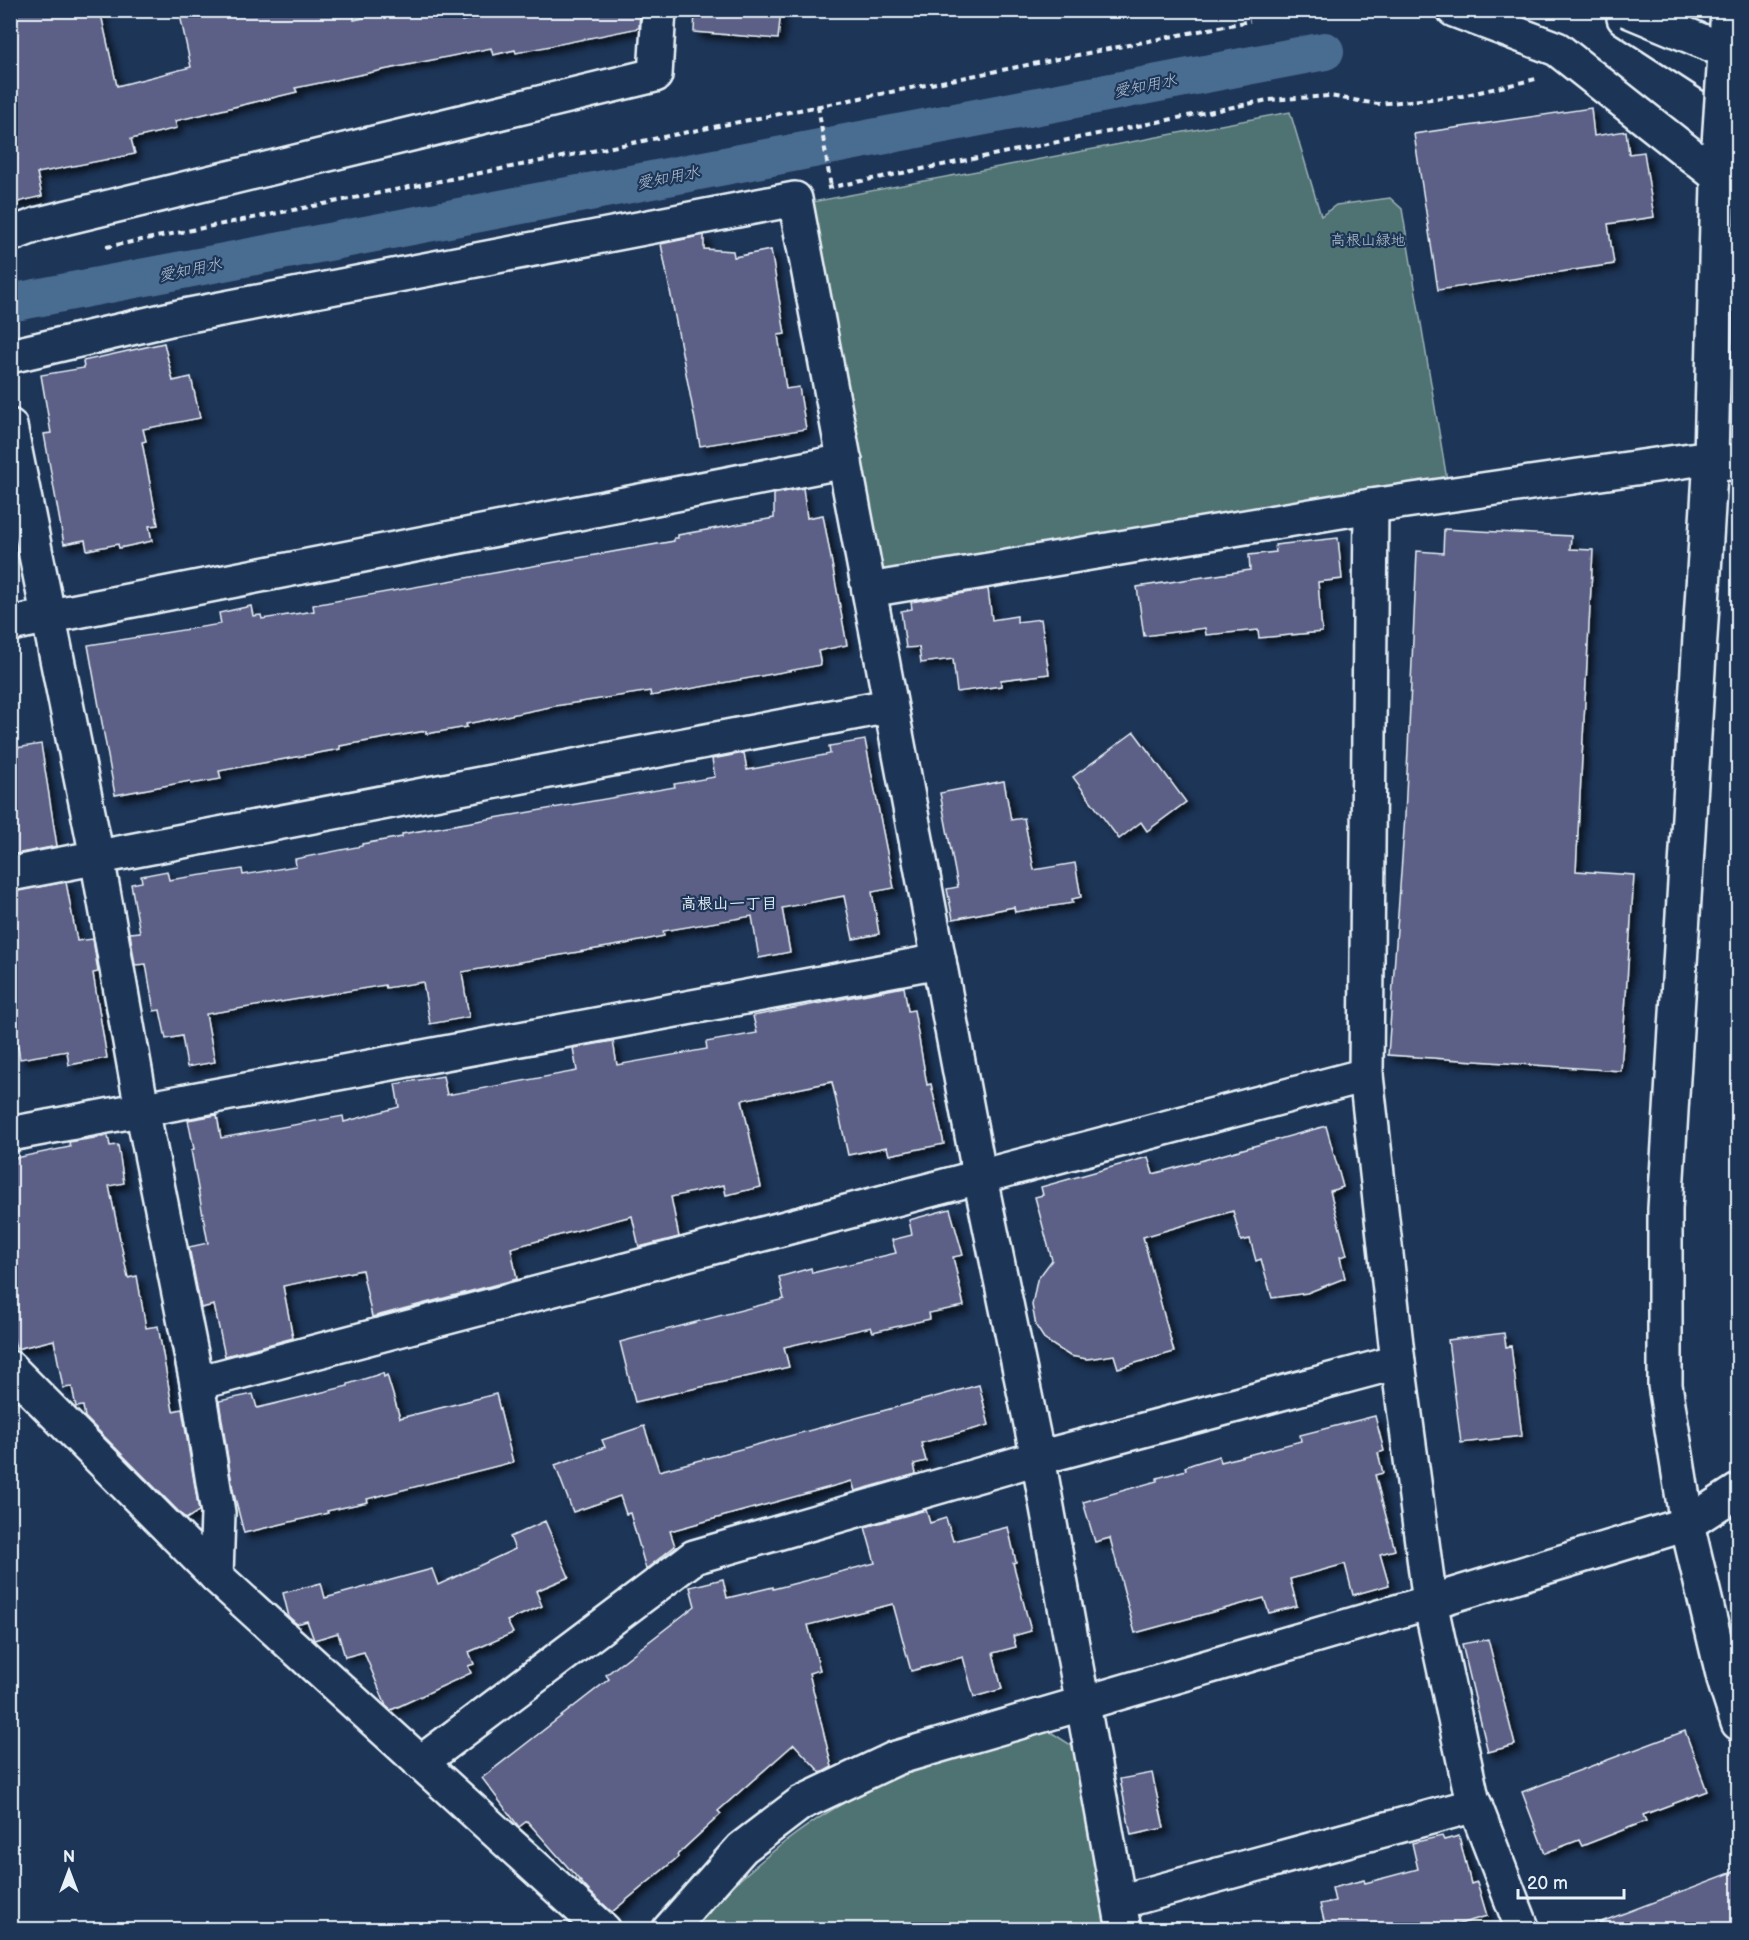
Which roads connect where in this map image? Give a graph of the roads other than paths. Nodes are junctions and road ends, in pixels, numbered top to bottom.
1 (659, 10) edge
2 (1454, 10) edge
3 (1613, 10) edge
4 (1627, 10) edge
5 (1728, 10) edge
6 (1738, 56) edge
7 (1738, 92) edge
8 (1728, 184) edge
9 (10, 235) edge
10 (10, 356) edge
11 (10, 426) edge
12 (845, 461) junction
13 (1725, 461) edge
14 (1371, 506) junction
15 (869, 590) junction
16 (49, 617) junction
17 (10, 624) edge
18 (889, 706) junction
19 (97, 857) junction
20 (10, 874) edge
21 (939, 961) junction
22 (1366, 1075) junction
23 (142, 1109) junction
24 (10, 1134) edge
25 (980, 1178) junction
26 (1398, 1362) junction
27 (10, 1368) edge
28 (197, 1383) junction
29 (1038, 1458) junction
30 (1738, 1491) edge
31 (1687, 1524) junction
32 (216, 1576) junction
33 (1431, 1602) junction
34 (1083, 1703) junction
35 (1738, 1723) edge
36 (420, 1763) junction
37 (1475, 1805) junction
38 (1121, 1916) edge
39 (604, 1929) edge
40 (669, 1929) edge
41 (1523, 1929) edge

1 - 9 main road
2 - 8 main road
3 - 7 main road
4 - 6 main road, bridge
5 - 8 main road, bridge
8 - 13 main road
10 - 12 main road
11 - 16 main road
12 - 15 main road
12 - 16 main road
13 - 14 main road
13 - 31 main road
14 - 15 main road
14 - 22 main road
15 - 18 main road
16 - 17 main road
16 - 19 main road
18 - 19 main road
18 - 21 main road
19 - 20 main road
19 - 23 main road
21 - 23 main road
21 - 25 main road
22 - 25 main road
22 - 26 main road
23 - 24 main road
23 - 28 main road
25 - 28 main road
25 - 29 main road
26 - 29 main road
26 - 33 main road
27 - 32 main road
28 - 32 main road
29 - 34 main road
29 - 36 main road
30 - 31 main road
31 - 33 main road
31 - 35 main road
32 - 36 main road
33 - 34 main road
33 - 37 main road
34 - 38 main road
34 - 40 main road
36 - 39 main road
37 - 38 main road
37 - 41 main road

